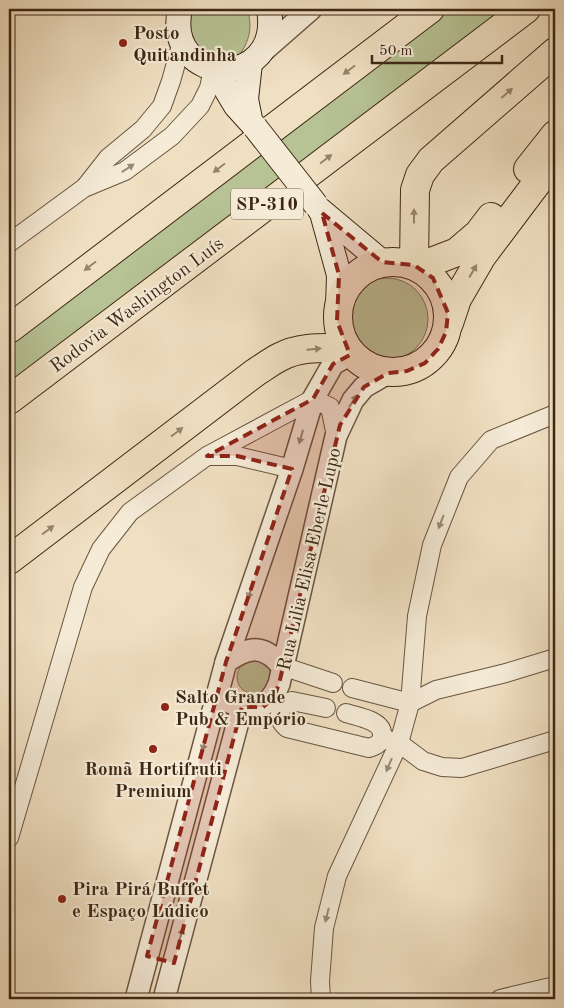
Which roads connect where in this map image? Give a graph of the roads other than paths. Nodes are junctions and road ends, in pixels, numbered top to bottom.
1 (180, 9) edge
2 (270, 9) edge
3 (311, 9) edge
4 (430, 9) edge
5 (526, 9) edge
6 (182, 42) junction
7 (555, 52) edge
8 (256, 57) junction
9 (216, 69) junction
10 (252, 123) junction
11 (555, 135) edge
12 (555, 159) edge
13 (84, 188) junction
14 (319, 209) junction
15 (9, 243) edge
16 (382, 262) junction
17 (416, 266) junction
18 (338, 307) junction
19 (9, 329) edge
20 (446, 332) junction
21 (349, 351) junction
22 (388, 373) junction
23 (312, 399) junction
24 (9, 400) edge
25 (555, 414) edge
26 (336, 436) junction
27 (207, 456) junction
28 (292, 468) junction
29 (9, 560) edge
30 (555, 658) edge
31 (226, 662) junction
32 (282, 666) junction
33 (333, 683) dead end
34 (352, 688) dead end
35 (217, 697) junction
36 (410, 703) junction
37 (326, 708) dead end
38 (262, 709) junction
39 (346, 713) dead end
40 (391, 740) junction
41 (555, 740) edge
42 (9, 838) edge
43 (147, 956) junction
44 (174, 963) junction
45 (555, 986) edge
46 (136, 999) edge
47 (164, 999) edge
48 (321, 999) edge
49 (500, 999) edge

1 - 6 main road
2 - 8 main road
3 - 8 street
4 -> 19 highway, SP-310
24 -> 5 highway, Rodovia Washington Luís / SP-310
6 - 9 main road
6 - 13 street
17 -> 7 highway
8 - 9 main road
8 - 10 main road
9 - 10 main road
13 -> 9 street
10 - 14 main road, bridge
11 - 17 highway
20 -> 12 highway
13 - 15 street
14 - 16 main road
14 - 18 main road
16 - 17 highway
16 - 18 highway
17 - 20 highway
18 - 21 highway
20 - 22 highway
21 - 22 highway
21 - 23 street, Rua Lilia Elisa Eberle Lupo
29 -> 21 highway
26 -> 22 street, Rua Lilia Elisa Eberle Lupo
23 - 26 street
23 - 27 street
23 -> 28 street, Rua Lilia Elisa Eberle Lupo
25 -> 36 street
26 - 32 street, Rua Lilia Elisa Eberle Lupo
27 - 28 street
27 - 42 street
28 -> 31 street, Rua Lilia Elisa Eberle Lupo
30 - 36 street
31 - 32 street
31 - 35 street
32 - 33 street
32 - 38 street, Rua Lilia Elisa Eberle Lupo
34 - 36 street
35 - 38 street
35 -> 43 street
36 - 40 street
37 - 38 street
38 - 40 street
44 -> 38 street, Rua Lilia Elisa Eberle Lupo
39 - 40 street
40 - 41 street
40 -> 48 street
43 - 44 street
43 - 46 street
44 - 47 street, Rua Lilia Elisa Eberle Lupo
45 - 49 street

